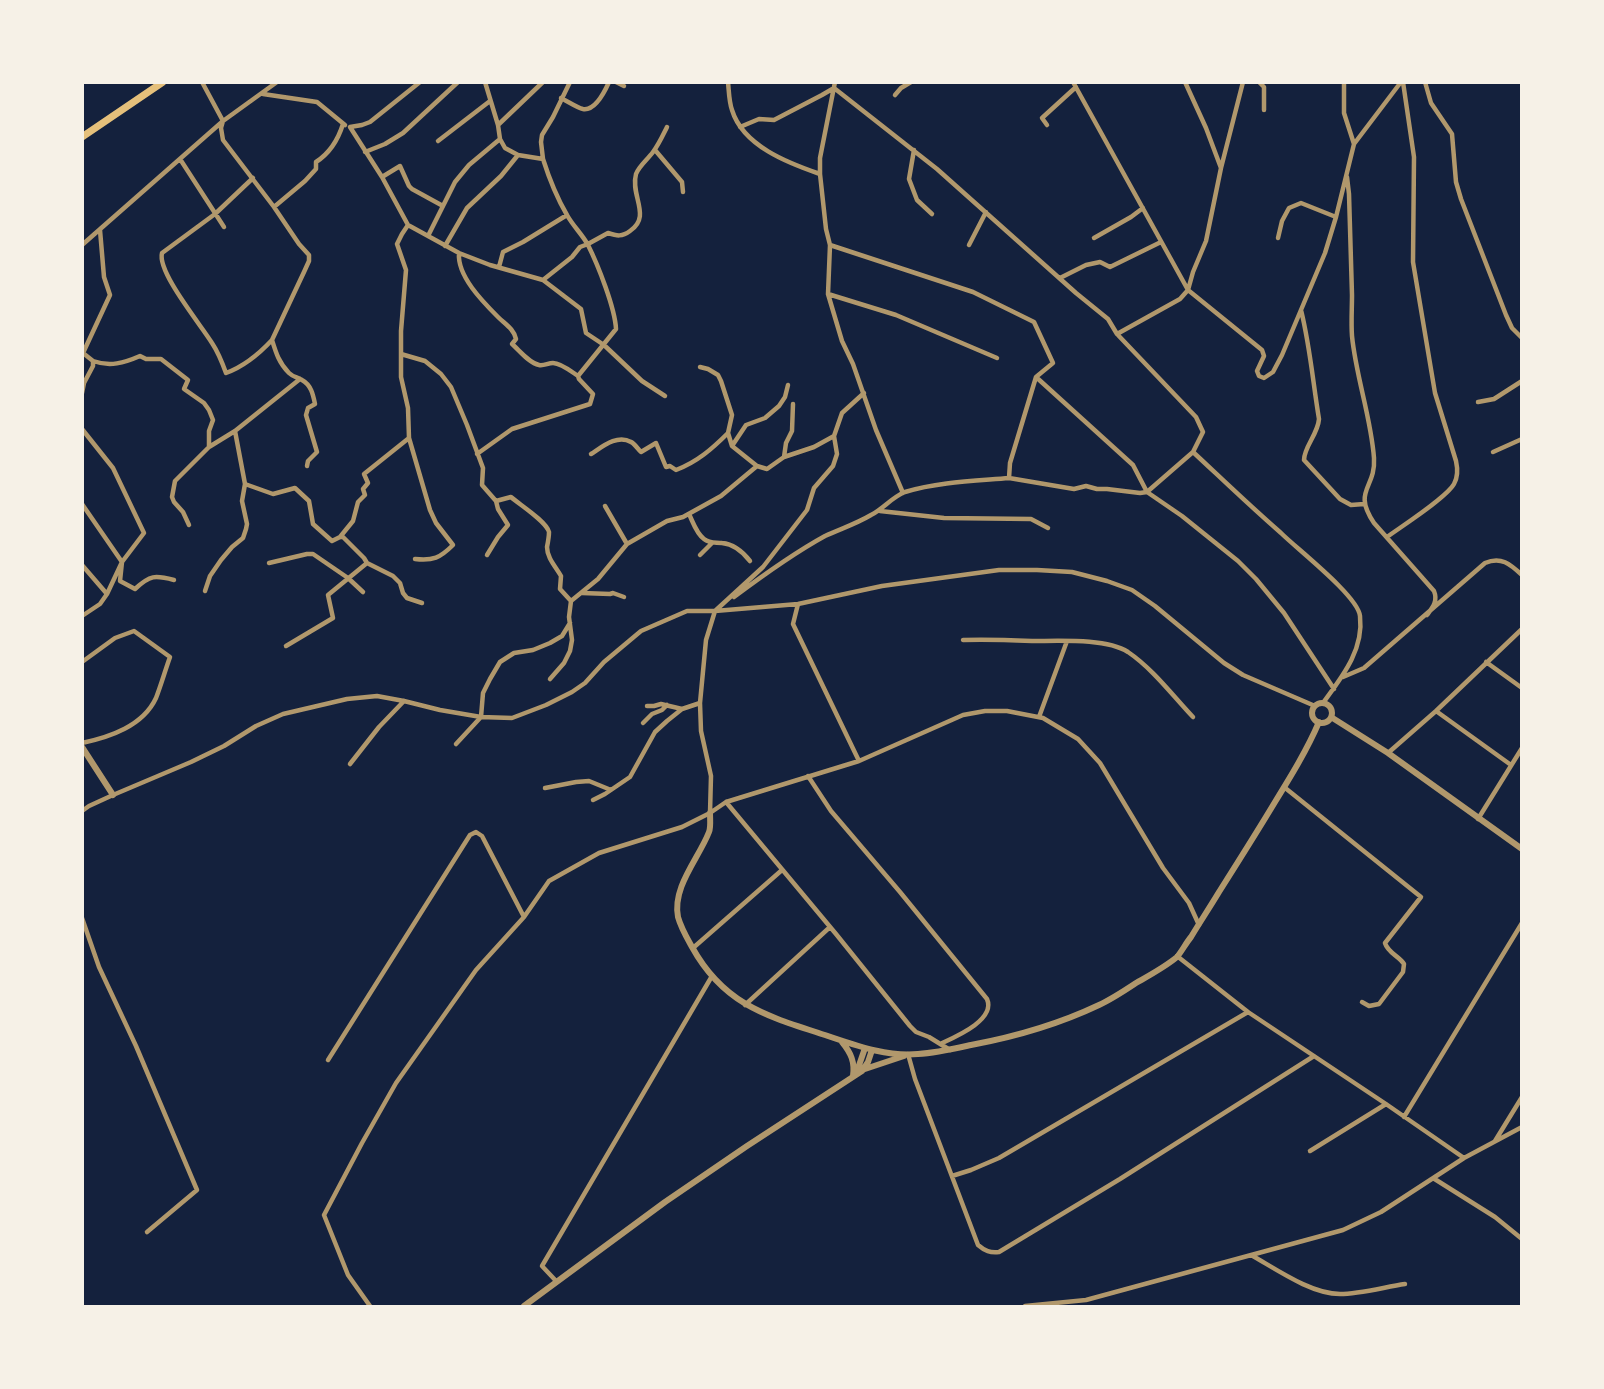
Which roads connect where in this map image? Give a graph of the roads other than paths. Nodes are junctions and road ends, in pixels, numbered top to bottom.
1 (163, 82) edge
2 (202, 82) edge
3 (277, 82) edge
4 (420, 82) edge
5 (458, 82) edge
6 (484, 82) edge
7 (543, 82) edge
8 (570, 82) edge
9 (609, 82) edge
10 (616, 82) edge
11 (911, 82) edge
12 (1185, 82) edge
13 (1244, 82) edge
14 (1259, 82) edge
15 (1344, 82) edge
16 (1402, 82) edge
17 (1425, 82) edge
18 (728, 83) edge
19 (834, 85) edge
20 (1074, 85) edge
21 (624, 86) dead end
22 (263, 93) junction
23 (895, 95) dead end
24 (561, 98) junction
25 (490, 101) junction
26 (1264, 110) dead end
27 (223, 121) junction
28 (344, 124) junction
29 (498, 125) junction
30 (1047, 125) dead end
31 (350, 127) junction
32 (667, 127) dead end
33 (740, 128) junction
34 (82, 137) edge
35 (500, 140) junction
36 (438, 141) dead end
37 (1354, 144) junction
38 (654, 150) junction
39 (914, 150) junction
40 (365, 152) junction
41 (518, 155) junction
42 (180, 159) junction
43 (543, 159) junction
44 (1221, 168) junction
45 (820, 174) junction
46 (1347, 175) junction
47 (382, 177) junction
48 (253, 178) junction
49 (683, 192) dead end
50 (443, 206) junction
51 (274, 207) junction
52 (1143, 208) junction
53 (986, 212) junction
54 (215, 214) junction
55 (932, 214) dead end
56 (567, 215) junction
57 (1336, 217) junction
58 (408, 225) junction
59 (224, 227) dead end
60 (100, 230) junction
61 (428, 236) junction
62 (1094, 238) dead end
63 (1278, 238) dead end
64 (1161, 242) junction
65 (588, 244) junction
66 (830, 244) junction
67 (82, 245) edge
68 (969, 245) dead end
69 (445, 246) junction
70 (459, 253) junction
71 (499, 267) junction
72 (1060, 278) junction
73 (543, 280) junction
74 (1188, 290) junction
75 (828, 294) junction
76 (1301, 310) junction
77 (1117, 334) junction
78 (1521, 339) edge
79 (272, 340) junction
80 (604, 345) junction
81 (401, 354) junction
82 (997, 358) dead end
83 (93, 362) junction
84 (700, 368) dead end
85 (579, 376) junction
86 (1036, 377) junction
87 (300, 379) junction
88 (1521, 381) edge
89 (788, 385) dead end
90 (82, 393) edge
91 (864, 393) junction
92 (665, 396) dead end
93 (1478, 402) dead end
94 (793, 404) dead end
95 (82, 429) edge
96 (235, 431) junction
97 (728, 433) junction
98 (834, 436) junction
99 (409, 438) junction
100 (1521, 439) edge
101 (732, 446) junction
102 (209, 447) junction
103 (1193, 452) junction
104 (1493, 452) dead end
105 (477, 453) junction
106 (591, 454) dead end
107 (784, 457) junction
108 (757, 465) junction
109 (307, 466) dead end
110 (1009, 478) junction
111 (245, 484) junction
112 (1148, 492) junction
113 (903, 493) junction
114 (496, 501) junction
115 (82, 504) edge
116 (1364, 504) junction
117 (605, 506) dead end
118 (880, 511) junction
119 (689, 514) junction
120 (189, 525) dead end
121 (1048, 528) dead end
122 (340, 537) junction
123 (1387, 537) junction
124 (712, 543) junction
125 (627, 544) junction
126 (487, 555) dead end
127 (700, 555) dead end
128 (415, 560) dead end
129 (750, 561) dead end
130 (122, 562) junction
131 (269, 563) dead end
132 (367, 563) junction
133 (83, 568) edge
134 (1521, 575) edge
135 (348, 578) junction
136 (174, 580) dead end
137 (206, 591) dead end
138 (363, 592) dead end
139 (582, 593) junction
140 (108, 594) junction
141 (624, 597) dead end
142 (571, 601) junction
143 (422, 603) dead end
144 (798, 604) junction
145 (715, 612) junction
146 (1427, 615) junction
147 (82, 616) edge
148 (570, 623) junction
149 (1521, 629) edge
150 (963, 640) dead end
151 (1068, 641) junction
152 (286, 646) dead end
153 (82, 662) edge
154 (1486, 662) junction
155 (1342, 676) junction
156 (550, 680) dead end
157 (1521, 688) edge
158 (1334, 689) junction
159 (404, 701) junction
160 (1323, 703) junction
161 (700, 704) junction
162 (667, 705) junction
163 (646, 706) dead end
164 (1315, 706) junction
165 (682, 709) junction
166 (1436, 711) junction
167 (481, 717) junction
168 (1039, 717) junction
169 (1193, 717) dead end
170 (1330, 717) junction
171 (1319, 722) junction
172 (643, 723) dead end
173 (456, 744) dead end
174 (82, 745) edge
175 (1521, 748) edge
176 (1388, 753) junction
177 (859, 761) junction
178 (350, 764) dead end
179 (1511, 765) junction
180 (808, 776) junction
181 (1284, 787) junction
182 (545, 788) dead end
183 (611, 790) junction
184 (113, 795) junction
185 (593, 800) dead end
186 (726, 802) junction
187 (82, 811) edge
188 (710, 813) junction
189 (1478, 819) junction
190 (1521, 849) edge
191 (783, 870) junction
192 (524, 917) junction
193 (82, 918) edge
194 (1521, 923) edge
195 (1199, 925) junction
196 (830, 927) junction
197 (693, 948) junction
198 (1177, 956) junction
199 (712, 976) junction
200 (1362, 1002) dead end
201 (745, 1005) junction
202 (1248, 1012) junction
203 (842, 1041) junction
204 (940, 1044) junction
205 (868, 1049) junction
206 (950, 1050) junction
207 (908, 1054) junction
208 (1314, 1056) junction
209 (328, 1060) dead end
210 (857, 1074) junction
211 (1521, 1097) edge
212 (1386, 1104) junction
213 (1404, 1117) junction
214 (1521, 1127) edge
215 (1494, 1142) junction
216 (1310, 1151) dead end
217 (1464, 1158) junction
218 (952, 1176) junction
219 (1433, 1178) junction
220 (147, 1232) dead end
221 (1521, 1239) edge
222 (1251, 1255) junction
223 (557, 1282) junction
224 (1405, 1284) dead end
225 (1086, 1300) junction
226 (370, 1306) edge
227 (524, 1306) edge
228 (1025, 1306) edge
229 (1086, 1306) edge

1 - 34 main road
2 - 27 street
3 - 22 street
4 - 31 street
5 - 40 street
6 - 25 street
7 - 29 street
8 - 24 street
9 - 24 street
10 - 21 street
11 - 23 street
12 - 44 street
13 - 44 street
14 - 26 street
15 - 37 street
16 - 37 street
16 - 123 street
17 - 78 street
18 - 33 street
19 - 33 street
19 - 39 street
19 - 45 street
20 - 30 street
20 - 52 street
22 - 27 street
22 - 28 street
24 - 43 street
25 - 29 street
25 - 36 street
27 - 42 street
27 - 48 street
28 - 31 street
28 - 51 street
29 - 35 street
31 - 40 street
32 - 38 street
33 - 45 street
35 - 41 street
35 - 50 street
37 - 46 street
38 - 49 street
38 - 65 street
39 - 53 street
39 - 55 street
40 - 47 street
41 - 43 street
41 - 69 street
42 - 54 street
42 - 60 street
43 - 56 street
44 - 74 street
45 - 66 street
46 - 57 street
46 - 116 street
47 - 50 street
47 - 58 street
48 - 51 street
48 - 54 street
50 - 61 street
51 - 79 street
52 - 62 street
52 - 64 street
53 - 68 street
53 - 72 street
54 - 59 street
54 - 79 street
56 - 65 street
56 - 71 street
57 - 63 street
57 - 76 street
58 - 61 street
58 - 81 street
60 - 67 street
60 - 83 street
61 - 69 street
64 - 72 street
64 - 74 street
65 - 73 street
65 - 80 street
66 - 75 street
66 - 86 street
69 - 70 street
70 - 71 street
70 - 85 street
71 - 73 street
72 - 77 street
73 - 80 street
74 - 76 street
74 - 77 street
75 - 82 street
75 - 91 street
76 - 116 street
77 - 103 street
79 - 87 street
80 - 85 street
80 - 92 street
81 - 99 street
81 - 105 street
83 - 90 street
83 - 102 street
84 - 97 street
85 - 105 street
86 - 110 street
86 - 112 street
87 - 96 street
87 - 109 street
88 - 93 street
89 - 101 street
91 - 98 street
91 - 113 street
94 - 107 street
95 - 130 street
96 - 102 street
96 - 111 street
97 - 101 street
97 - 106 street
98 - 107 street
98 - 145 street
99 - 122 street
99 - 128 street
100 - 104 street
101 - 108 street
102 - 120 street
103 - 112 street
103 - 155 street
105 - 114 street
107 - 108 street
108 - 119 street
110 - 112 street
110 - 113 street
111 - 122 street
111 - 137 street
112 - 158 street
113 - 118 street
114 - 126 street
114 - 142 street
115 - 130 street
116 - 123 street
117 - 125 street
118 - 121 street
118 - 145 street
119 - 124 street
119 - 125 street
122 - 132 street
123 - 146 street
124 - 127 street
124 - 129 street
125 - 139 street
130 - 136 street
130 - 140 street
131 - 135 street
132 - 135 street
132 - 143 street
133 - 140 street
134 - 146 street
135 - 138 street
135 - 152 street
139 - 141 street
139 - 142 street
140 - 147 street
142 - 148 street
144 - 145 street
144 - 164 street
144 - 177 street
145 - 161 street
145 - 167 street
146 - 155 street
148 - 156 street
148 - 167 street
149 - 154 street
150 - 151 street
151 - 168 street
151 - 169 street
153 - 174 street
154 - 157 street
154 - 166 street
155 - 158 street
158 - 160 street
159 - 167 street
159 - 178 street
159 - 184 street
160 - 164 street
160 - 170 street
161 - 165 street
161 - 188 street
162 - 163 street
162 - 165 street
162 - 172 street
164 - 171 street
165 - 183 street
166 - 176 street
166 - 179 street
167 - 173 street
168 - 177 street
168 - 195 street
170 - 171 street
170 - 176 street
171 - 181 street
174 - 184 street
175 - 179 street
176 - 189 street
177 - 180 street
179 - 189 street
180 - 186 street
180 - 204 street
181 - 195 street
181 - 200 street
182 - 183 street
183 - 185 street
184 - 187 street
186 - 188 street
186 - 191 street
188 - 192 street
188 - 197 street
189 - 190 street
191 - 196 street
191 - 197 street
192 - 209 street
192 - 226 street
193 - 220 street
194 - 213 street
195 - 198 street
196 - 201 street
196 - 204 street
197 - 199 street
198 - 202 street
198 - 206 street
199 - 201 street
199 - 223 street
201 - 203 street
202 - 208 street
202 - 218 street
203 - 205 street
203 - 210 street
204 - 206 street
205 - 207 street
205 - 210 street
206 - 207 street
207 - 210 street
207 - 218 street
208 - 212 street
208 - 218 street
210 - 223 street
211 - 215 street
212 - 213 street
212 - 216 street
213 - 217 street
214 - 215 street
215 - 217 street
217 - 219 street
219 - 221 street
219 - 222 street
222 - 224 street
222 - 225 street
223 - 227 street
225 - 228 street
225 - 229 street

